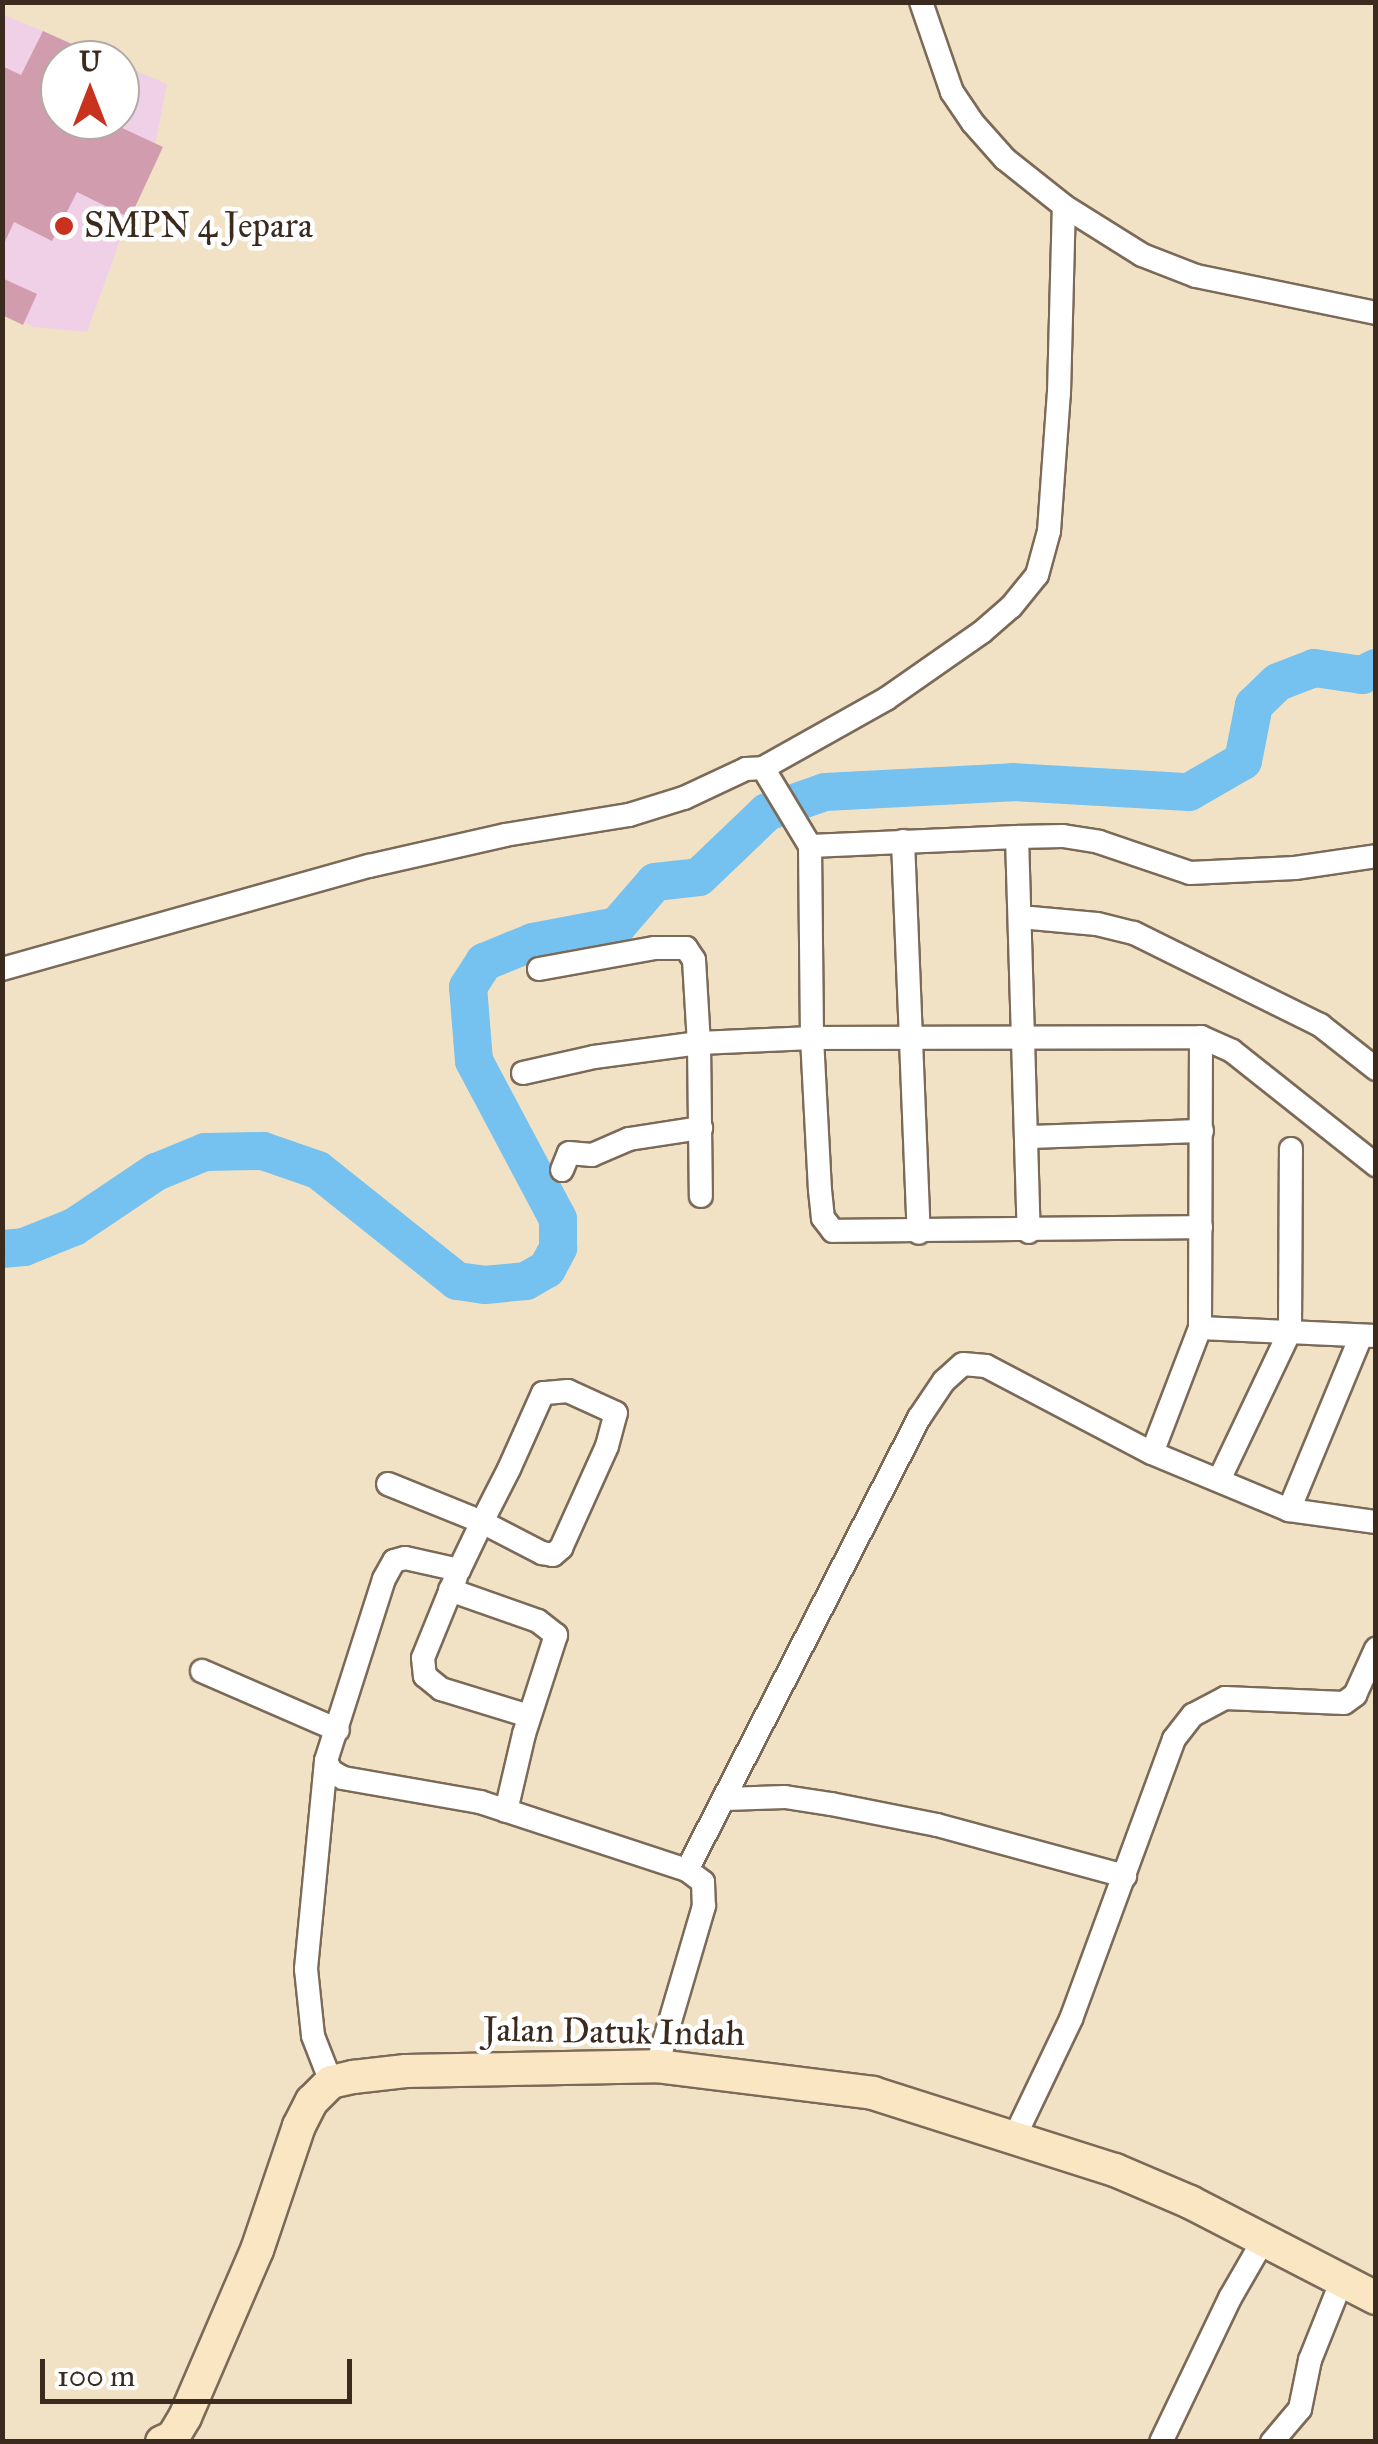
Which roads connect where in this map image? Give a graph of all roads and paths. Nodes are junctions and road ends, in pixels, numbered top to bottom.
1 (920, 2) edge
2 (1064, 206) junction
3 (1376, 314) edge
4 (769, 774) junction
5 (1017, 837) junction
6 (903, 842) junction
7 (810, 846) junction
8 (1376, 856) edge
9 (1020, 917) junction
10 (2, 969) edge
11 (539, 969) dead end
12 (1200, 1037) junction
13 (812, 1038) junction
14 (912, 1038) junction
15 (1024, 1039) junction
16 (698, 1044) junction
17 (1376, 1068) edge
18 (523, 1073) dead end
19 (701, 1128) junction
20 (1202, 1132) junction
21 (1026, 1137) junction
22 (1291, 1149) dead end
23 (1376, 1165) edge
24 (562, 1170) dead end
25 (701, 1196) dead end
26 (1201, 1227) junction
27 (1029, 1232) junction
28 (918, 1233) junction
29 (1200, 1328) junction
30 (1290, 1331) junction
31 (1368, 1336) edge
32 (1152, 1452) junction
33 (1219, 1480) junction
34 (388, 1484) dead end
35 (1289, 1510) junction
36 (482, 1522) junction
37 (1376, 1522) edge
38 (455, 1580) junction
39 (1376, 1648) edge
40 (202, 1671) dead end
41 (529, 1716) junction
42 (338, 1730) junction
43 (326, 1761) junction
44 (726, 1799) junction
45 (506, 1811) junction
46 (688, 1870) junction
47 (1125, 1876) junction
48 (656, 2066) junction
49 (331, 2082) junction
50 (1015, 2136) junction
51 (1264, 2239) junction
52 (1342, 2280) junction
53 (1376, 2298) edge
54 (162, 2442) edge
55 (1161, 2442) edge
56 (1272, 2442) edge

1 - 2 street
2 - 3 street
2 - 4 street
4 - 7 street
4 - 10 street
5 - 6 street
5 - 8 street
5 - 9 street
6 - 7 street
6 - 14 street
7 - 13 street
9 - 15 street
9 - 17 street
11 - 16 street
12 - 15 street
12 - 20 street
12 - 23 street
13 - 14 street
13 - 16 street
13 - 28 street
14 - 15 street
14 - 28 street
15 - 21 street
16 - 18 street
16 - 19 street
19 - 24 street
19 - 25 street
20 - 21 street
20 - 26 street
21 - 27 street
22 - 30 street
26 - 27 street
26 - 29 street
27 - 28 street
29 - 30 street
29 - 32 street
30 - 31 street
30 - 33 street
31 - 35 street
32 - 33 street
32 - 44 street
33 - 35 street
34 - 36 street
35 - 37 street
36 - 36 street
36 - 38 street
38 - 41 street
38 - 41 street
38 - 42 street
39 - 47 street
40 - 42 street
41 - 45 street
42 - 43 street
43 - 45 street
43 - 49 street
44 - 46 street
44 - 47 street
45 - 46 street
46 - 48 street
47 - 50 street
48 - 49 street, Jalan Datuk Indah
48 - 50 street, Jalan Datuk Indah
49 - 54 street
50 - 51 street, Jalan Datuk Indah
51 - 52 street, Jalan Datuk Indah
51 - 55 street
52 - 53 street, Jalan Datuk Indah
52 - 56 street

